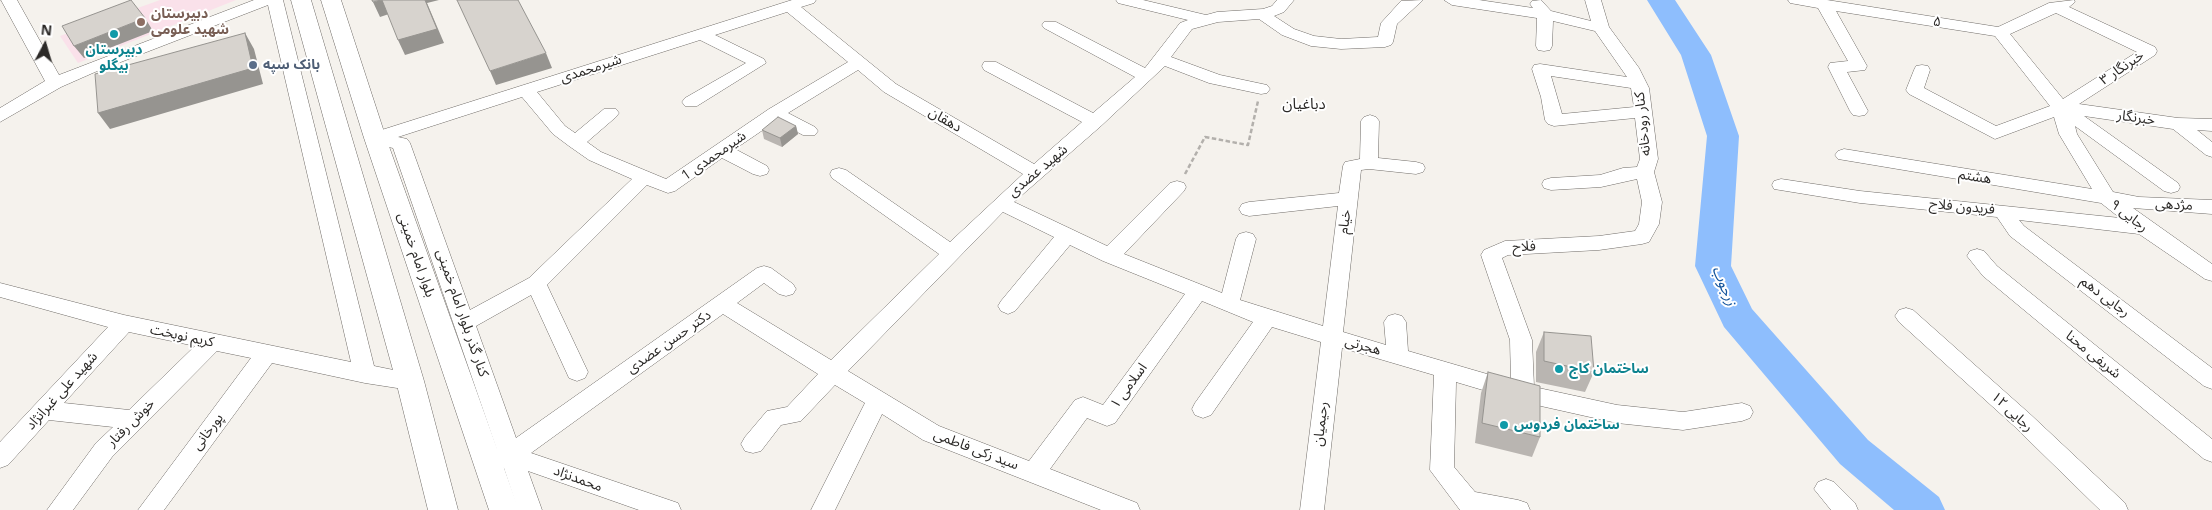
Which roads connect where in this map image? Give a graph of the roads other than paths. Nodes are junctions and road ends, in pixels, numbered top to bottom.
1 (9, 0) edge
2 (268, 0) edge
3 (275, 0) edge
4 (301, 0) edge
5 (331, 0) edge
6 (808, 0) edge
7 (1124, 0) edge
8 (1286, 0) edge
9 (1415, 0) edge
10 (1452, 0) edge
11 (1536, 0) edge
12 (1593, 0) edge
13 (1796, 0) edge
14 (2073, 0) edge
15 (1824, 4) junction
16 (790, 6) junction
17 (2055, 6) junction
18 (1265, 14) junction
19 (1545, 14) junction
20 (1206, 20) junction
21 (1050, 25) dead end
22 (1601, 28) junction
23 (2000, 32) junction
24 (702, 34) junction
25 (1544, 46) dead end
26 (1162, 59) junction
27 (858, 62) junction
28 (990, 66) dead end
29 (1922, 70) dead end
30 (1146, 76) junction
31 (55, 83) junction
32 (1638, 84) junction
33 (525, 89) junction
34 (1261, 89) road end
35 (691, 102) dead end
36 (2061, 108) junction
37 (1859, 111) dead end
38 (1643, 112) junction
39 (610, 113) dead end
40 (775, 113) junction
41 (0, 116) edge
42 (1370, 121) dead end
43 (1095, 122) junction
44 (2178, 124) junction
45 (2212, 125) edge
46 (810, 131) dead end
47 (375, 138) junction
48 (575, 142) junction
49 (721, 150) junction
50 (2212, 151) edge
51 (1844, 155) dead end
52 (1369, 163) junction
53 (1416, 168) dead end
54 (760, 170) dead end
55 (1645, 172) junction
56 (1036, 173) junction
57 (839, 174) dead end
58 (645, 177) junction
59 (1551, 184) dead end
60 (1781, 185) dead end
61 (1177, 187) road end
62 (2171, 187) dead end
63 (2106, 197) junction
64 (1348, 199) junction
65 (1001, 203) junction
66 (2212, 207) edge
67 (1249, 209) dead end
68 (2003, 211) junction
69 (2144, 228) junction
70 (1067, 235) junction
71 (1642, 237) joint
72 (1246, 239) dead end
73 (952, 253) junction
74 (1110, 256) junction
75 (1977, 256) dead end
76 (2212, 274) edge
77 (536, 283) junction
78 (786, 289) dead end
79 (0, 290) edge
80 (1198, 292) junction
81 (722, 304) junction
82 (1229, 304) junction
83 (1008, 306) dead end
84 (1906, 316) dead end
85 (1267, 318) junction
86 (465, 322) junction
87 (1395, 322) dead end
88 (124, 323) junction
89 (1331, 337) junction
90 (212, 342) junction
91 (267, 354) junction
92 (1398, 356) junction
93 (1445, 370) junction
94 (577, 372) dead end
95 (832, 373) junction
96 (365, 374) junction
97 (410, 380) junction
98 (2212, 380) edge
99 (1523, 393) junction
100 (877, 401) junction
101 (1203, 408) dead end
102 (45, 410) junction
103 (1742, 412) dead end
104 (134, 420) junction
105 (752, 444) dead end
106 (2212, 452) edge
107 (0, 458) edge
108 (500, 460) junction
109 (1034, 472) junction
110 (1826, 489) dead end
111 (1470, 505) edge
112 (59, 510) edge
113 (150, 510) edge
114 (443, 510) edge
115 (504, 510) edge
116 (530, 510) edge
117 (669, 510) edge
118 (823, 510) edge
119 (1128, 510) edge
120 (1312, 510) edge
121 (1518, 510) edge
122 (1846, 510) edge
123 (2116, 510) edge

1 - 31 street
2 - 31 street
3 - 96 street
4 - 97 main road
5 - 47 main road, بلوار امام خمینی
6 - 16 street, شیرمحمدی
7 - 20 street
8 - 18 street
9 - 18 street
10 - 19 street
11 - 19 street
12 - 22 street, کنار رودخانه
13 - 15 street, ۵
14 - 17 street
15 - 23 street, ۵
15 - 37 street
16 - 24 street, شیرمحمدی
16 - 27 street, دهقان
17 - 23 street
17 - 36 street, خبرنگار ۳
18 - 20 street, شهید عضدی
19 - 22 street
19 - 25 street
20 - 26 street, شهید عضدی
21 - 30 street
22 - 32 street, کنار رودخانه
23 - 36 street
24 - 33 street, شیرمحمدی
24 - 35 street
26 - 30 street, شهید عضدی
26 - 34 street
27 - 40 street, شیرمحمدی 1
27 - 56 street, دهقان
28 - 43 street
29 - 36 street
30 - 43 street, شهید عضدی
31 - 41 street
32 - 38 street, کنار رودخانه
32 - 38 street
33 - 47 street, شیرمحمدی
33 - 48 street, شیرمحمدی 1
36 - 44 street, خبرنگار
36 - 62 street
36 - 63 street, رجایی ۹
38 - 55 street, کنار رودخانه
39 - 48 street
40 - 46 street
40 - 49 street, شیرمحمدی 1
42 - 52 street
43 - 56 street, شهید عضدی
44 - 45 street, خبرنگار
44 - 50 street
47 - 86 street, کنار گذر بلوار امام خمینی
47 - 108 main road, بلوار امام خمینی
48 - 58 street, شیرمحمدی 1
49 - 54 street
49 - 58 street, شیرمحمدی 1
51 - 63 street, هشتم
52 - 53 street
52 - 64 street, خیام
55 - 59 street
55 - 71 street, کنار رودخانه
56 - 65 street, شهید عضدی
57 - 73 street
58 - 77 street
60 - 68 street, فریدون فلاح
61 - 74 street
63 - 66 street, مژدهی
63 - 69 street, رجایی ۹
64 - 67 street
64 - 89 street, خیام
65 - 70 street, هجرتی
65 - 73 street, شهید عضدی
68 - 69 street, فریدون فلاح
68 - 98 street, رجایی دهم
69 - 76 street, رجایی ۹
70 - 74 street, هجرتی
70 - 83 street
71 - 99 street, فلاح
72 - 82 street
73 - 95 street, شهید عضدی
74 - 80 street, هجرتی
75 - 106 street, شریفی محنا
77 - 86 street
77 - 94 street
78 - 81 street
79 - 88 street, کریم نوبخت
80 - 82 street, هجرتی
80 - 109 street, اسلامی ۱
81 - 95 street, دکتر حسن عضدی
81 - 108 street, دکتر حسن عضدی
82 - 85 street, هجرتی
84 - 123 street, رجایی ۱۲
85 - 89 street, هجرتی
85 - 101 street
86 - 108 street, کنار گذر بلوار امام خمینی
87 - 92 street
88 - 90 street, کریم نوبخت
88 - 102 street, شهید علی غبرانژاد
89 - 92 street, هجرتی
89 - 120 street, رحیمیان
90 - 91 street, کریم نوبخت
90 - 104 street, خوش رفتار
91 - 96 street, کریم نوبخت
91 - 113 street, پورخانی
92 - 93 street, هجرتی
93 - 99 street, هجرتی
93 - 111 street
95 - 100 street, سید زکی فاطمی
95 - 105 street, شهید عضدی
96 - 97 street, کریم نوبخت
97 - 114 main road
99 - 103 street, هجرتی
100 - 109 street, سید زکی فاطمی
100 - 118 street
102 - 104 street
102 - 107 street, شهید علی غبرانژاد
104 - 112 street, خوش رفتار
108 - 115 main road, بلوار امام خمینی
108 - 116 street, کنار گذر بلوار امام خمینی
108 - 117 street, محمدنژاد
109 - 119 street, سید زکی فاطمی
110 - 122 street
111 - 121 street

